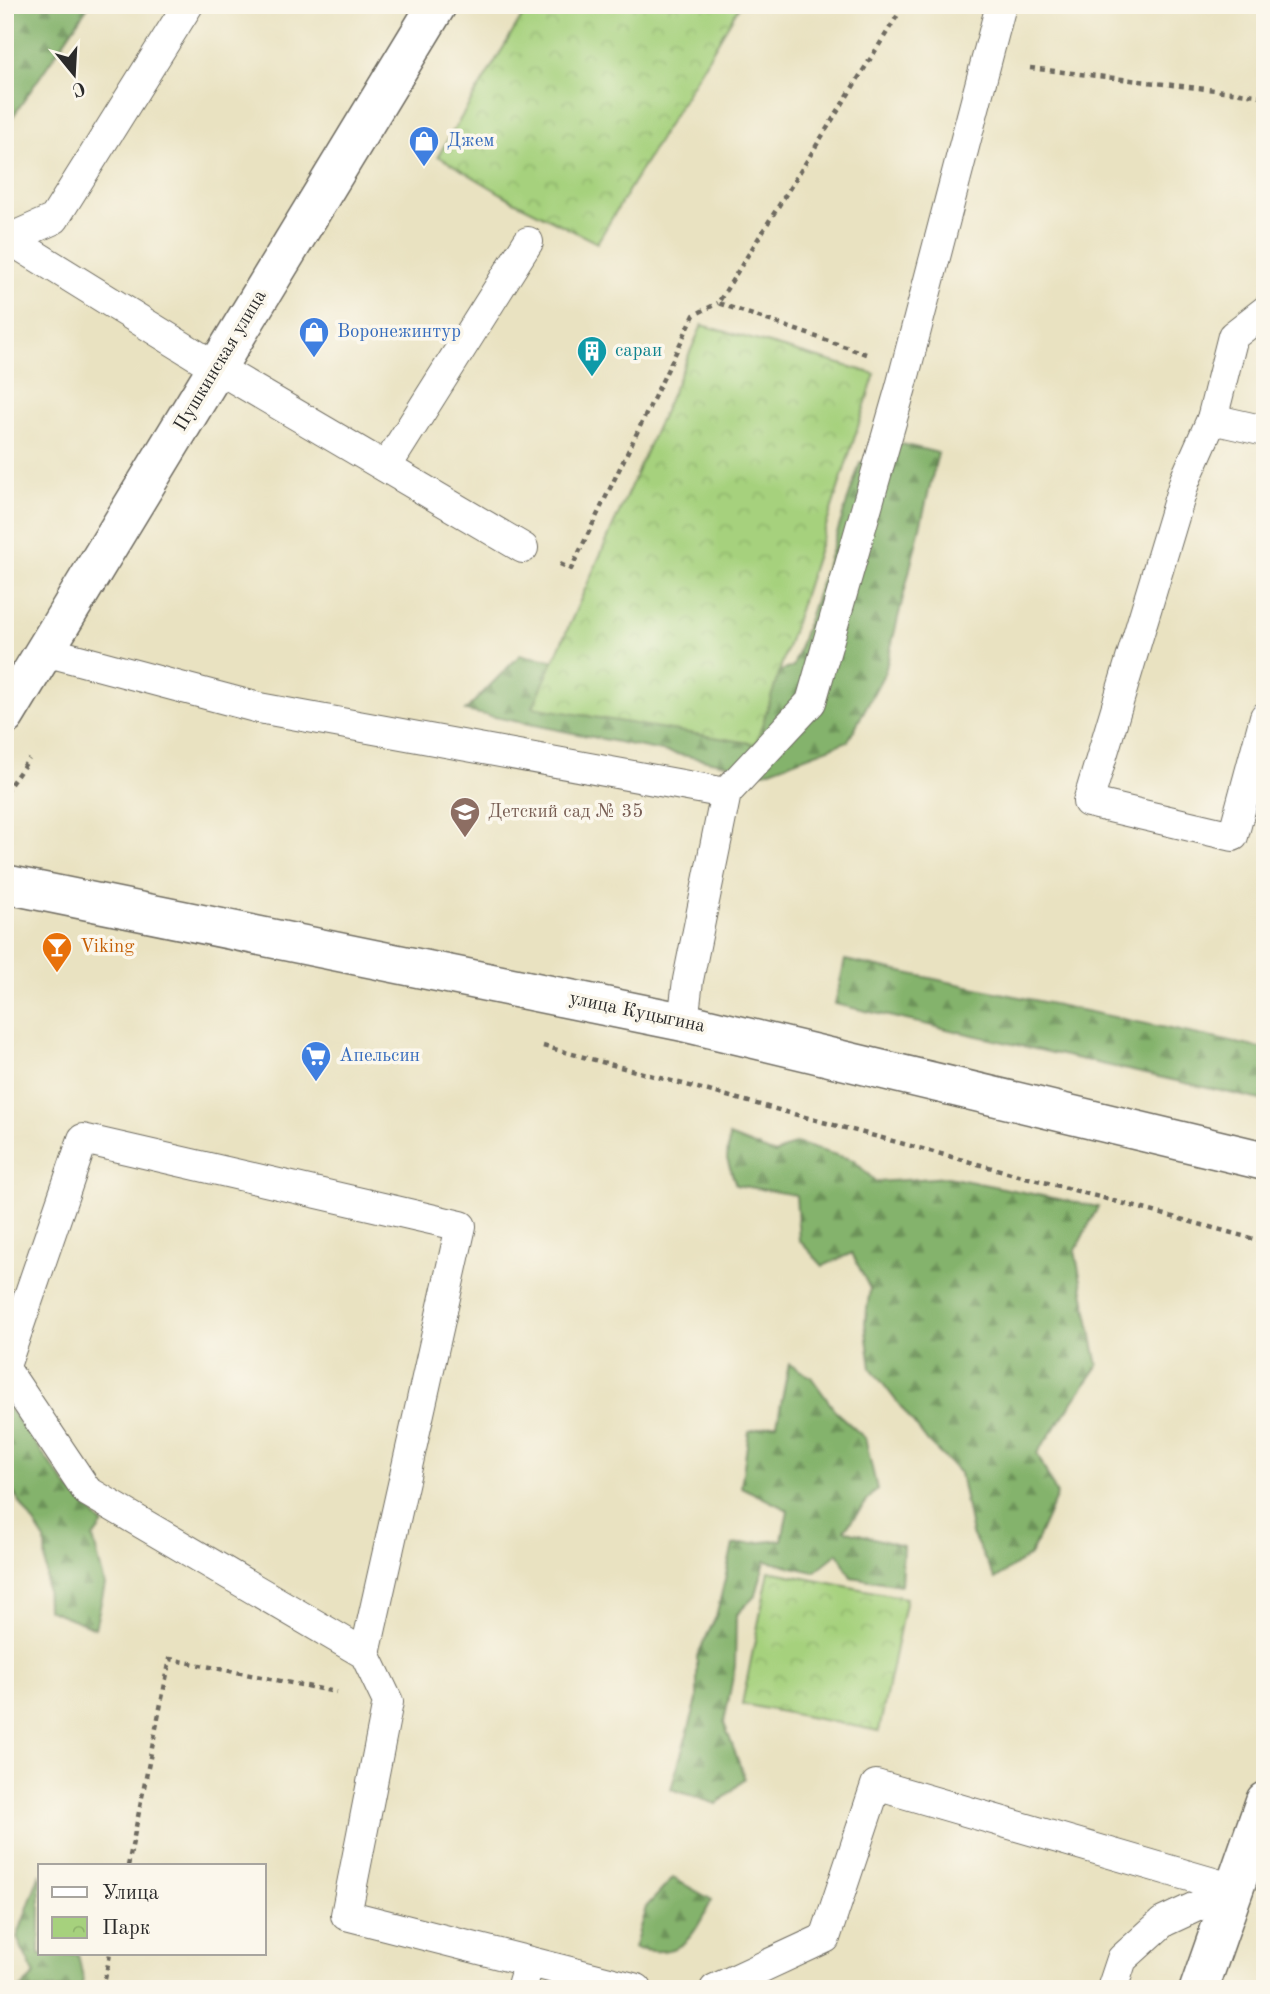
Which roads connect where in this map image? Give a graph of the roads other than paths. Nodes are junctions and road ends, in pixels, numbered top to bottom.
1 (188, 5) edge
2 (437, 5) edge
3 (1001, 5) edge
4 (7, 242) edge
5 (528, 242) dead end
6 (1265, 311) edge
7 (217, 368) junction
8 (1212, 419) junction
9 (1265, 431) edge
10 (386, 467) junction
11 (523, 548) road end
12 (45, 651) junction
13 (5, 716) edge
14 (1265, 717) edge
15 (726, 793) junction
16 (5, 884) edge
17 (683, 1022) junction
18 (1265, 1161) edge
19 (5, 1368) edge
20 (365, 1654) junction
21 (1265, 1801) edge
22 (1234, 1889) junction
23 (525, 1975) edge
24 (637, 1989) edge
25 (715, 1989) edge
26 (1112, 1989) edge
27 (1199, 1989) edge

1 - 4 lane
2 - 7 street, Пушкинская улица
3 - 15 lane
4 - 7 lane
5 - 10 lane
6 - 8 lane
7 - 10 lane
7 - 12 street, Пушкинская улица
8 - 9 lane
8 - 14 lane
10 - 11 lane
12 - 13 street, Пушкинская улица
12 - 15 lane
15 - 17 lane
16 - 17 street, улица Куцыгина
17 - 18 street, улица Куцыгина
19 - 20 lane
19 - 20 lane
20 - 23 lane
21 - 22 street
22 - 25 lane
22 - 26 lane
22 - 27 street
23 - 24 lane

